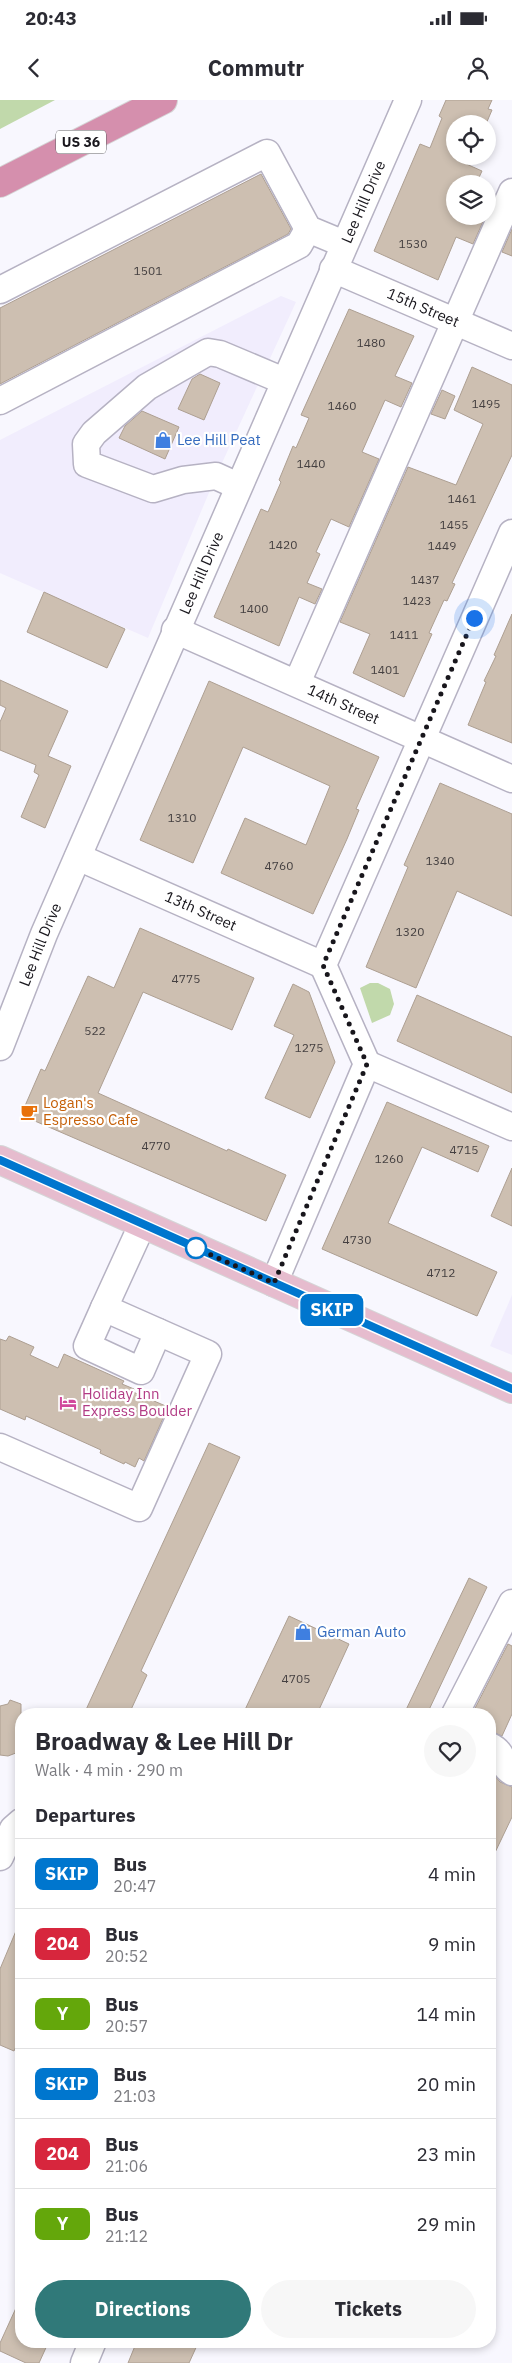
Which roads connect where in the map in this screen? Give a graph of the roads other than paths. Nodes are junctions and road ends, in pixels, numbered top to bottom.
1 (163, 100) edge
2 (408, 100) edge
3 (0, 184) edge
4 (512, 192) edge
5 (308, 229) junction
6 (344, 244) junction
7 (333, 269) junction
8 (0, 290) edge
9 (456, 322) junction
10 (512, 346) edge
11 (284, 381) junction
12 (0, 401) edge
13 (238, 486) junction
14 (512, 533) edge
15 (175, 630) junction
16 (297, 683) junction
17 (422, 738) junction
18 (512, 779) edge
19 (78, 857) junction
20 (323, 965) junction
21 (0, 1047) edge
22 (367, 1064) junction
23 (512, 1127) edge
24 (0, 1160) edge
25 (142, 1224) junction
26 (274, 1283) junction
27 (104, 1308) junction
28 (158, 1332) junction
29 (512, 1389) edge
30 (0, 1447) edge
31 (512, 1603) edge
32 (505, 1632) edge
33 (459, 1708) edge
34 (496, 1749) edge
35 (512, 1772) edge
36 (15, 1827) edge
37 (0, 1858) edge
38 (90, 2348) edge
39 (84, 2363) edge

1 - 3 highway, US 36
2 - 6 street, Lee Hill Drive
4 - 9 street
5 - 6 street
5 - 8 street
5 - 12 street
6 - 7 street, Lee Hill Drive
7 - 9 street, 15th Street
7 - 11 street, Lee Hill Drive
9 - 10 street, 15th Street
9 - 16 street
11 - 13 street, Lee Hill Drive
11 - 13 street
13 - 15 street, Lee Hill Drive
14 - 17 street
15 - 16 street, 14th Street
15 - 19 street, Lee Hill Drive
16 - 17 street, 14th Street
17 - 18 street, 14th Street
17 - 20 street
19 - 20 street, 13th Street
19 - 21 street, Lee Hill Drive
20 - 22 street
22 - 23 street
22 - 26 street
24 - 25 main road
25 - 26 main road
25 - 27 street
26 - 29 main road
27 - 28 street
27 - 28 street
28 - 30 street
31 - 32 street
32 - 33 street
34 - 35 street
36 - 37 street
38 - 39 street

